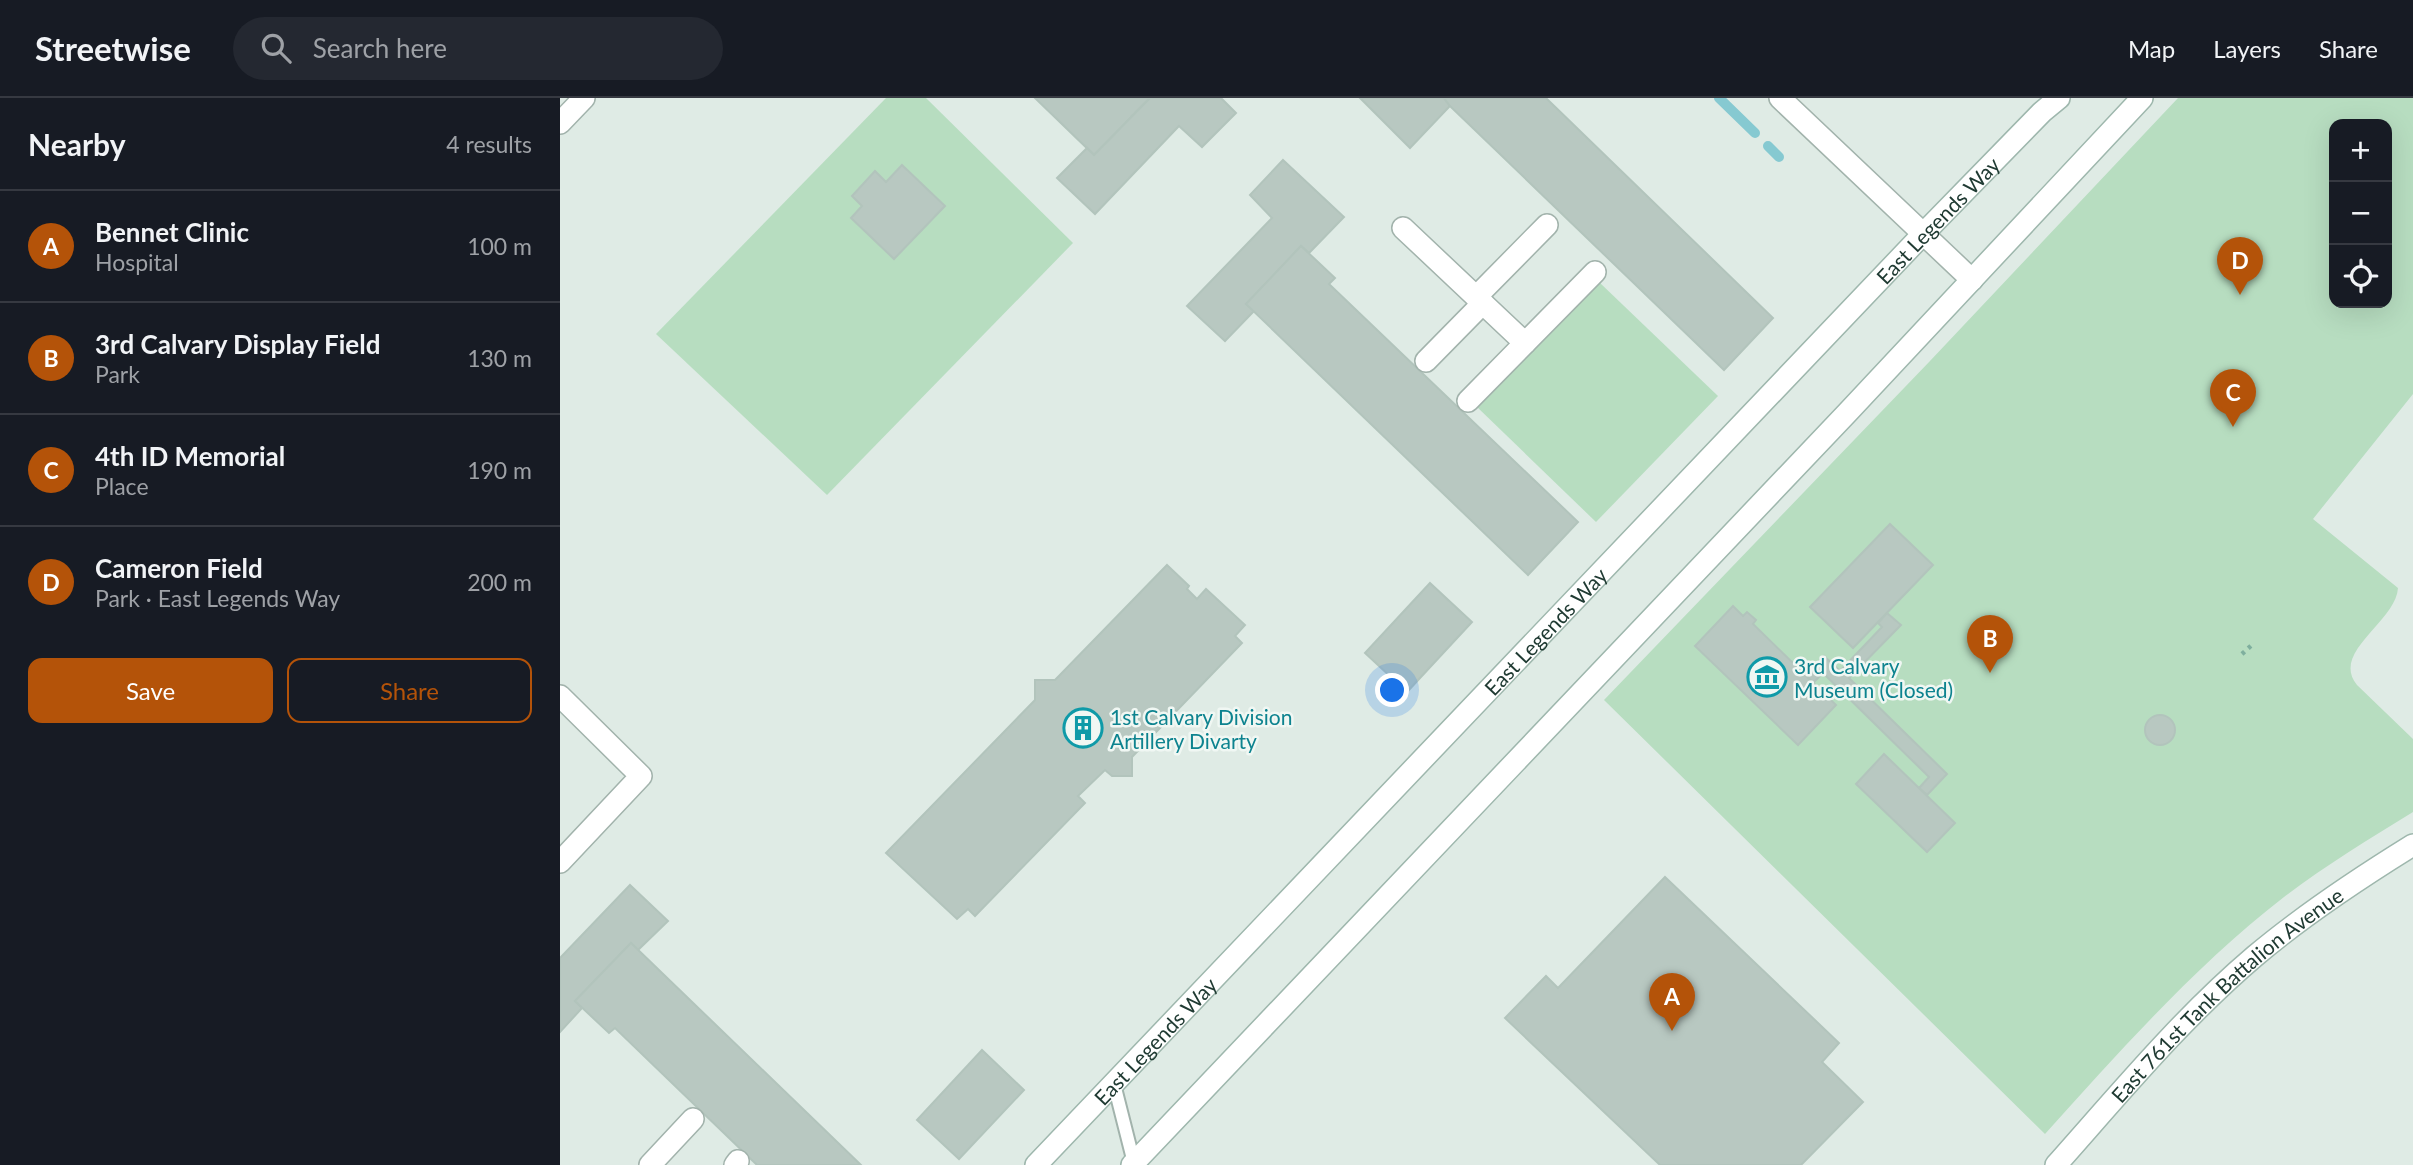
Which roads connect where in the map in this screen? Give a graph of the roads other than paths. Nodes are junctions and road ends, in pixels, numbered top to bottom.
1 (584, 98) edge
2 (1780, 98) edge
3 (2059, 98) edge
4 (2142, 98) edge
5 (560, 123) edge
6 (1547, 225) dead end
7 (1403, 228) dead end
8 (1924, 233) junction
9 (1595, 272) dead end
10 (1972, 280) junction
11 (1480, 300) junction
12 (1525, 343) junction
13 (1426, 361) dead end
14 (1468, 401) dead end
15 (560, 696) edge
16 (2413, 845) edge
17 (560, 862) edge
18 (1115, 1084) junction
19 (694, 1119) dead end
20 (1133, 1164) edge
21 (649, 1165) edge
22 (1036, 1165) edge
23 (2056, 1165) edge

1 - 5 street
2 - 8 street
3 - 8 street, East Legends Way
4 - 10 street
6 - 11 street
7 - 11 street
8 - 10 street
8 - 18 street, East Legends Way
9 - 12 street
10 - 20 street
11 - 12 street
11 - 13 street
12 - 14 street
15 - 17 street
16 - 23 street, East 761st Tank Battalion Avenue
18 - 20 lane
18 - 22 street, East Legends Way
19 - 21 street

